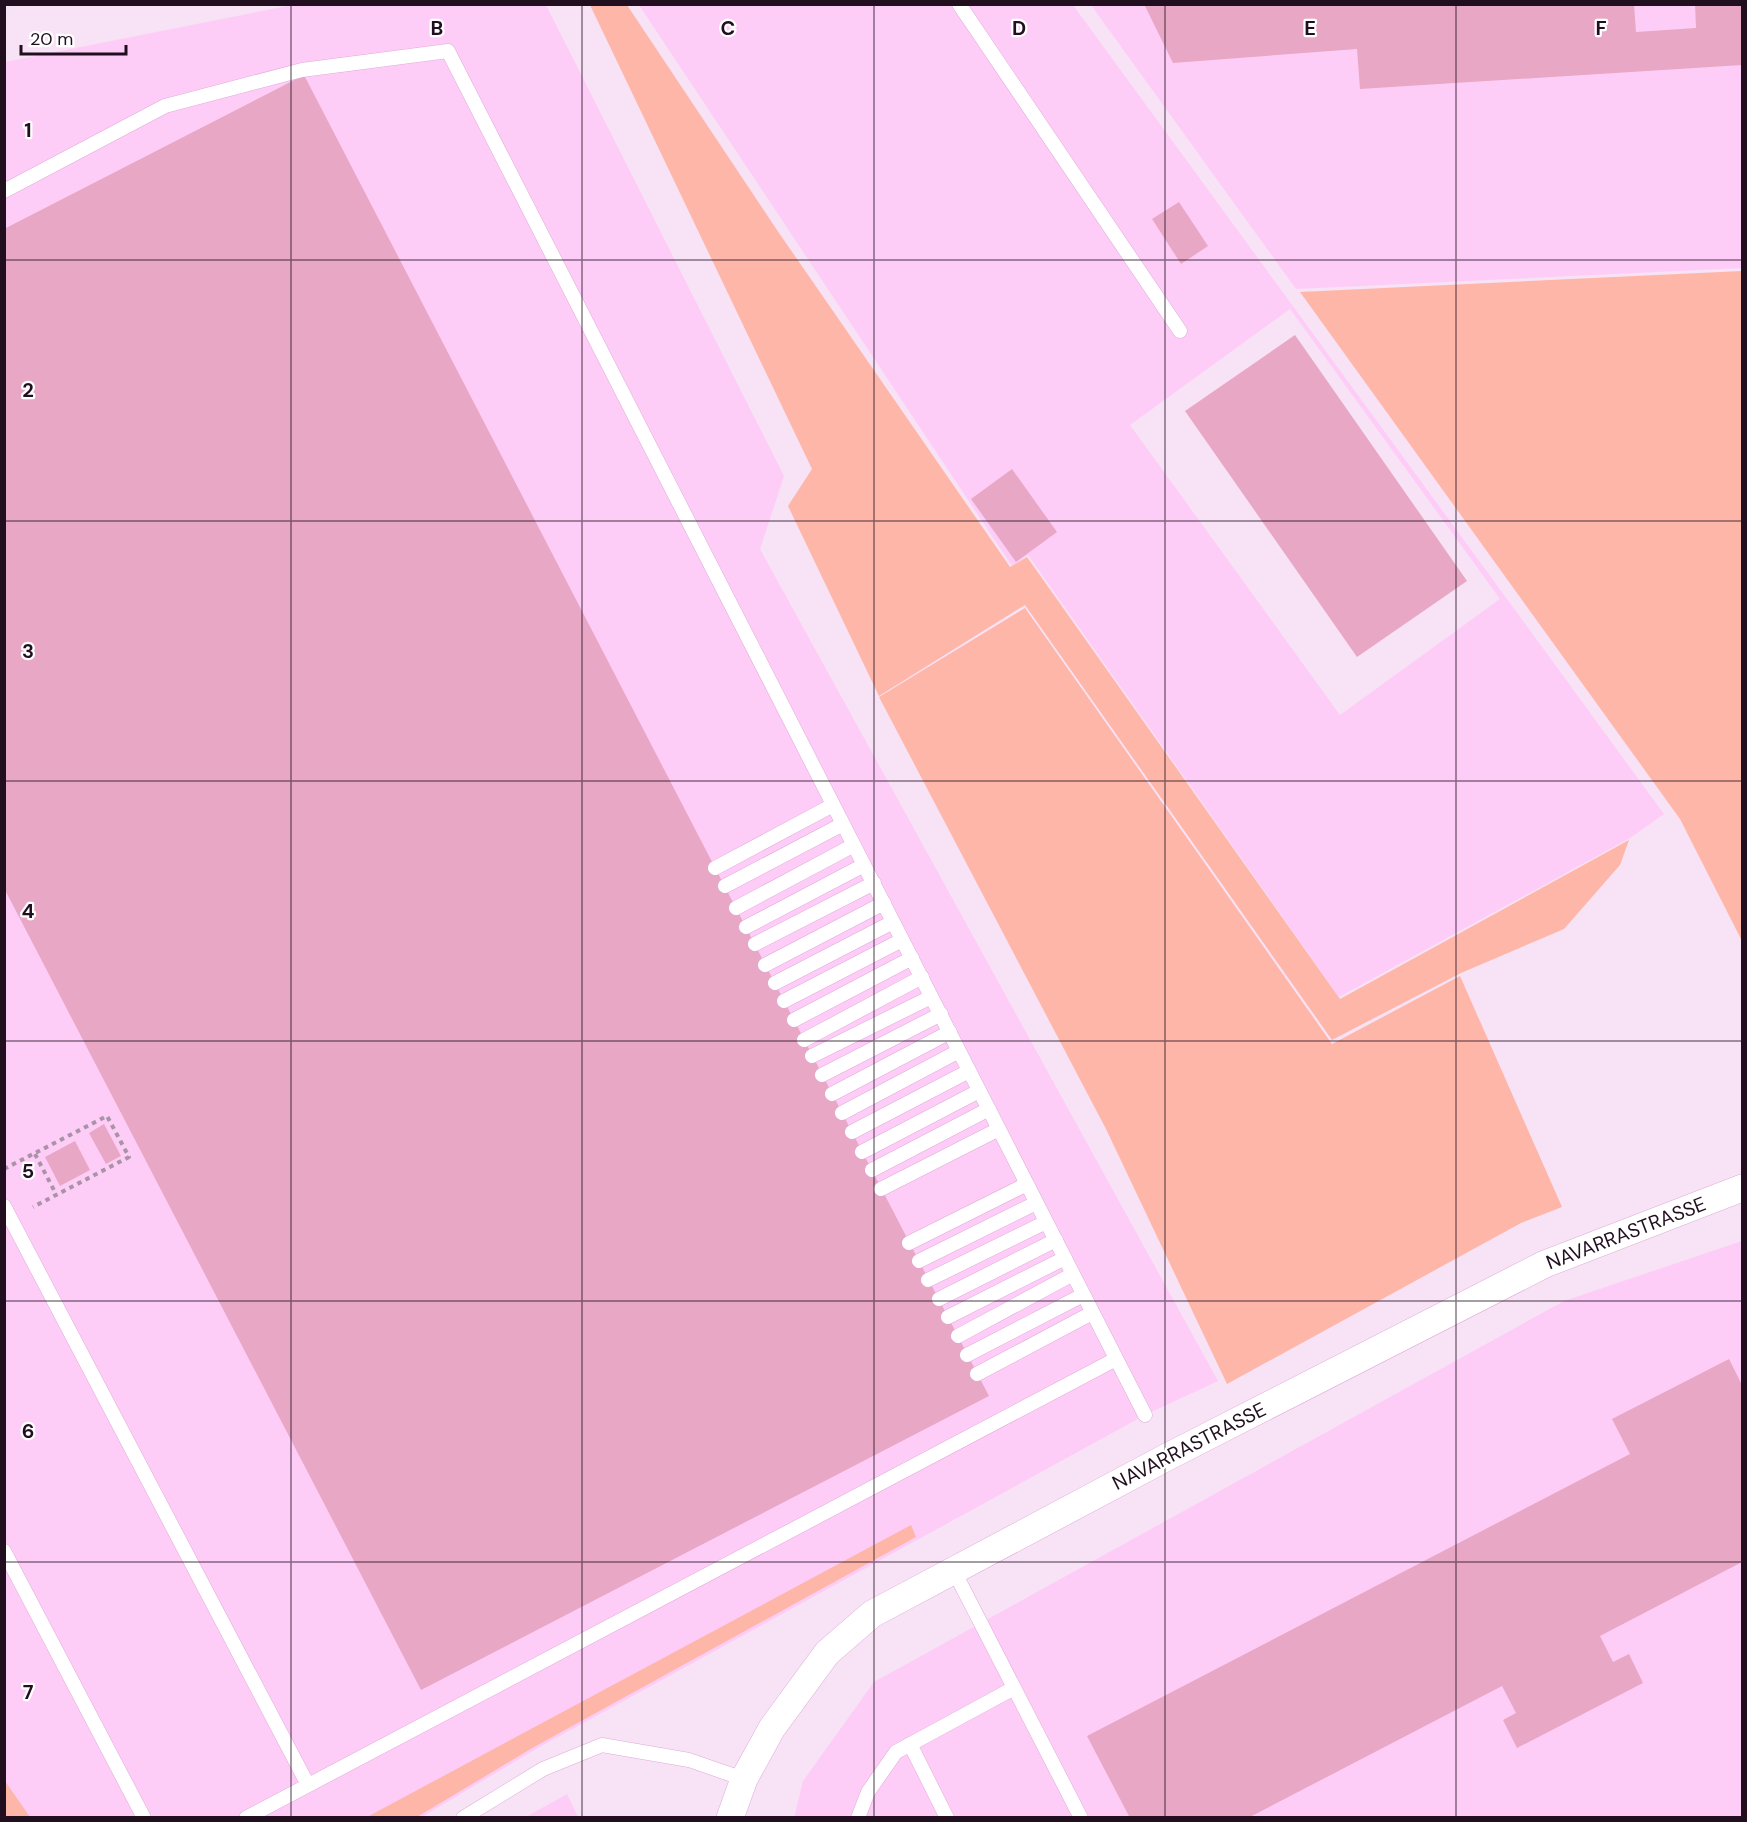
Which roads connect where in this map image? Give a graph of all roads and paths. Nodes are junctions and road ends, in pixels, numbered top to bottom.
1 (959, 4) edge
2 (4, 191) edge
3 (1180, 331) dead end
4 (833, 805) junction
5 (843, 824) junction
6 (854, 845) junction
7 (864, 865) junction
8 (715, 868) dead end
9 (874, 884) junction
10 (725, 886) dead end
11 (884, 903) junction
12 (736, 908) dead end
13 (893, 922) junction
14 (746, 927) dead end
15 (902, 940) junction
16 (755, 944) dead end
17 (912, 958) junction
18 (765, 965) dead end
19 (922, 977) junction
20 (775, 983) dead end
21 (931, 997) junction
22 (784, 1001) dead end
23 (941, 1014) junction
24 (794, 1020) dead end
25 (950, 1032) junction
26 (804, 1040) dead end
27 (959, 1051) junction
28 (812, 1056) dead end
29 (969, 1071) junction
30 (822, 1075) dead end
31 (979, 1091) junction
32 (832, 1094) dead end
33 (989, 1109) junction
34 (842, 1113) dead end
35 (999, 1129) junction
36 (852, 1132) dead end
37 (862, 1152) dead end
38 (35, 1154) junction
39 (4, 1169) edge
40 (872, 1170) dead end
41 (1027, 1184) junction
42 (1743, 1188) edge
43 (881, 1189) dead end
44 (56, 1194) junction
45 (1036, 1203) junction
46 (38, 1204) dead end
47 (4, 1206) edge
48 (1046, 1222) junction
49 (1056, 1240) junction
50 (909, 1243) dead end
51 (1065, 1258) junction
52 (919, 1261) dead end
53 (1073, 1274) junction
54 (928, 1280) dead end
55 (1083, 1294) junction
56 (939, 1299) dead end
57 (1092, 1313) junction
58 (948, 1317) dead end
59 (958, 1336) dead end
60 (967, 1355) dead end
61 (1116, 1359) junction
62 (977, 1374) dead end
63 (1145, 1414) dead end
64 (4, 1551) edge
65 (954, 1571) junction
66 (1014, 1688) junction
67 (910, 1744) junction
68 (744, 1779) junction
69 (308, 1785) junction
70 (144, 1818) edge
71 (246, 1818) edge
72 (463, 1818) edge
73 (730, 1818) edge
74 (858, 1818) edge
75 (947, 1818) edge
76 (1081, 1818) edge

1 - 3 lane
2 - 4 lane
4 - 5 lane
4 - 8 lane
5 - 6 lane
5 - 10 lane
6 - 7 lane
6 - 12 lane
7 - 9 lane
7 - 14 lane
9 - 11 lane
9 - 16 lane
11 - 13 lane
11 - 18 lane
13 - 15 lane
13 - 20 lane
15 - 17 lane
15 - 22 lane
17 - 19 lane
17 - 24 lane
19 - 21 lane
19 - 26 lane
21 - 23 lane
21 - 28 lane
23 - 25 lane
23 - 30 lane
25 - 27 lane
25 - 32 lane
27 - 29 lane
27 - 34 lane
29 - 31 lane
29 - 36 lane
31 - 33 lane
31 - 37 lane
33 - 35 lane
33 - 40 lane
35 - 41 lane
35 - 43 lane
38 - 39 path
38 - 44 path
38 - 44 path
41 - 45 lane
41 - 50 lane
42 - 65 street, NAVARRASTRASSE
44 - 46 path
45 - 48 lane
45 - 52 lane
47 - 69 lane
48 - 49 lane
48 - 54 lane
49 - 51 lane
49 - 56 lane
51 - 53 lane
51 - 58 lane
53 - 55 lane
53 - 59 lane
55 - 57 lane
55 - 60 lane
57 - 61 lane
57 - 62 lane
61 - 63 lane
61 - 69 lane
64 - 70 lane
65 - 66 lane
65 - 68 street, NAVARRASTRASSE
66 - 67 lane
66 - 76 lane
67 - 74 lane
67 - 75 lane
68 - 72 lane
68 - 73 street, NAVARRASTRASSE
69 - 71 lane

